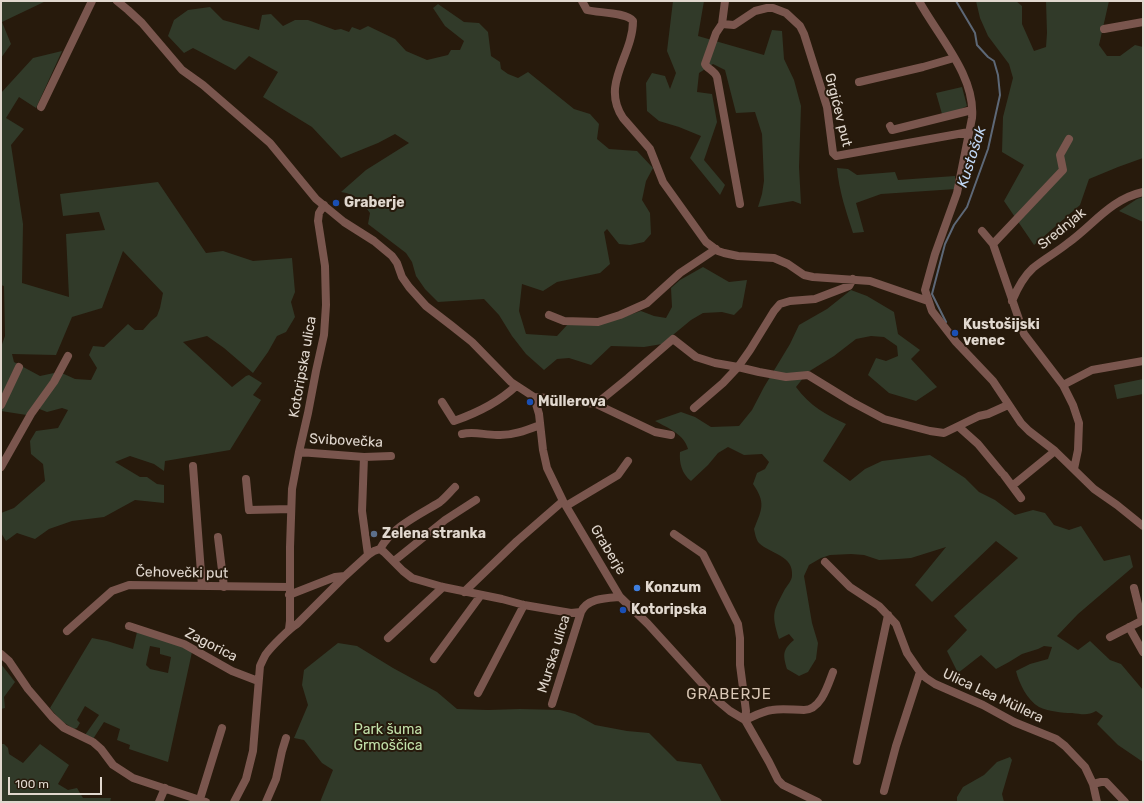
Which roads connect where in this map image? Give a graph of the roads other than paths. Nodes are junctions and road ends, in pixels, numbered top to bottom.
1 (92, 1) edge
2 (117, 1) edge
3 (582, 1) edge
4 (725, 1) edge
5 (919, 1) edge
6 (1143, 22) edge
7 (722, 24) junction
8 (1104, 29) dead end
9 (954, 58) junction
10 (859, 82) dead end
11 (41, 107) dead end
12 (972, 110) junction
13 (890, 126) dead end
14 (969, 132) junction
15 (1069, 139) dead end
16 (1143, 192) edge
17 (740, 204) dead end
18 (324, 205) junction
19 (982, 231) dead end
20 (993, 244) junction
21 (716, 249) junction
22 (853, 279) junction
23 (928, 301) junction
24 (1012, 301) junction
25 (549, 314) dead end
26 (68, 356) dead end
27 (1143, 361) edge
28 (19, 367) dead end
29 (738, 367) junction
30 (1062, 385) junction
31 (516, 386) junction
32 (534, 397) junction
33 (442, 402) dead end
34 (596, 404) junction
35 (1, 405) edge
36 (1008, 405) junction
37 (694, 408) dead end
38 (540, 425) junction
39 (959, 427) junction
40 (462, 434) dead end
41 (671, 435) dead end
42 (298, 452) junction
43 (1055, 452) junction
44 (391, 456) dead end
45 (364, 457) junction
46 (628, 461) dead end
47 (193, 466) dead end
48 (1, 467) edge
49 (1074, 469) junction
50 (246, 479) dead end
51 (1012, 486) junction
52 (455, 487) dead end
53 (1021, 498) dead end
54 (476, 500) dead end
55 (565, 503) junction
56 (291, 509) junction
57 (1143, 526) edge
58 (674, 534) dead end
59 (218, 537) dead end
60 (380, 549) junction
61 (368, 556) junction
62 (394, 561) junction
63 (825, 562) dead end
64 (346, 576) junction
65 (202, 586) junction
66 (224, 587) junction
67 (443, 588) junction
68 (1134, 588) dead end
69 (289, 591) junction
70 (464, 592) junction
71 (481, 595) junction
72 (620, 597) junction
73 (524, 605) junction
74 (581, 612) junction
75 (888, 615) junction
76 (1142, 620) edge
77 (129, 626) dead end
78 (1129, 627) junction
79 (289, 629) junction
80 (67, 631) dead end
81 (1110, 637) dead end
82 (388, 638) dead end
83 (1143, 652) edge
84 (1, 654) edge
85 (434, 659) dead end
86 (833, 672) dead end
87 (920, 672) junction
88 (258, 681) junction
89 (478, 693) dead end
90 (552, 704) dead end
91 (745, 720) junction
92 (222, 728) dead end
93 (286, 738) dead end
94 (857, 762) dead end
95 (1094, 784) junction
96 (165, 788) junction
97 (884, 792) dead end
98 (203, 801) edge
99 (159, 802) edge
100 (234, 802) edge
101 (266, 802) edge
102 (818, 802) edge
103 (1097, 802) edge
104 (1125, 802) edge

1 - 11 street
2 - 18 street
3 - 21 street
4 - 7 street
5 - 9 street
6 - 8 street
7 - 14 street, Grgićev put
7 - 17 street
9 - 10 street
9 - 12 street
12 - 13 street
12 - 14 street
14 - 23 street
15 - 20 street
16 - 24 street, Srednjak
18 - 31 street
18 - 42 street, Kotoripska ulica
19 - 20 street
20 - 24 street
21 - 22 street
21 - 25 street
22 - 23 street
22 - 29 street
23 - 36 street
24 - 30 street
26 - 48 street
27 - 30 street
28 - 35 street
29 - 34 street
29 - 37 street
29 - 39 street
30 - 49 street
31 - 32 street
31 - 33 street
32 - 34 street
32 - 38 street, Graberje
34 - 41 street
36 - 39 street
36 - 43 street
38 - 40 street
38 - 55 street, Graberje
39 - 51 street
42 - 45 street, Svibovečka
42 - 56 street, Kotoripska ulica
43 - 49 street
43 - 51 street
44 - 45 street, Svibovečka
45 - 61 street
46 - 55 street
47 - 65 street
49 - 57 street
50 - 56 street
51 - 53 street
52 - 60 street
54 - 62 street
55 - 70 street
55 - 72 street, Graberje
56 - 69 street, Kotoripska ulica
58 - 91 street
59 - 66 street
60 - 61 street
60 - 62 street
61 - 64 street
62 - 67 street
63 - 75 street, Ulica Lea Müllera
64 - 69 street
64 - 79 street
65 - 66 street, Čehovečki put
65 - 80 street, Čehovečki put
66 - 69 street, Čehovečki put
67 - 70 street
67 - 82 street
68 - 76 street
69 - 79 street, Kotoripska ulica
70 - 71 street
71 - 73 street
71 - 85 street
72 - 74 street
72 - 91 street, Graberje
73 - 74 street
73 - 89 street
74 - 90 street, Murska ulica
75 - 87 street, Ulica Lea Müllera
75 - 94 street
76 - 78 street
77 - 88 street, Zagorica
78 - 81 street
78 - 83 street
79 - 88 street
84 - 96 street
86 - 91 street
87 - 95 street, Ulica Lea Müllera
87 - 97 street
88 - 100 street
91 - 102 street, Graberje
92 - 98 street
93 - 101 street
95 - 103 street, Ulica Lea Müllera
95 - 104 street
96 - 98 street
96 - 99 street

